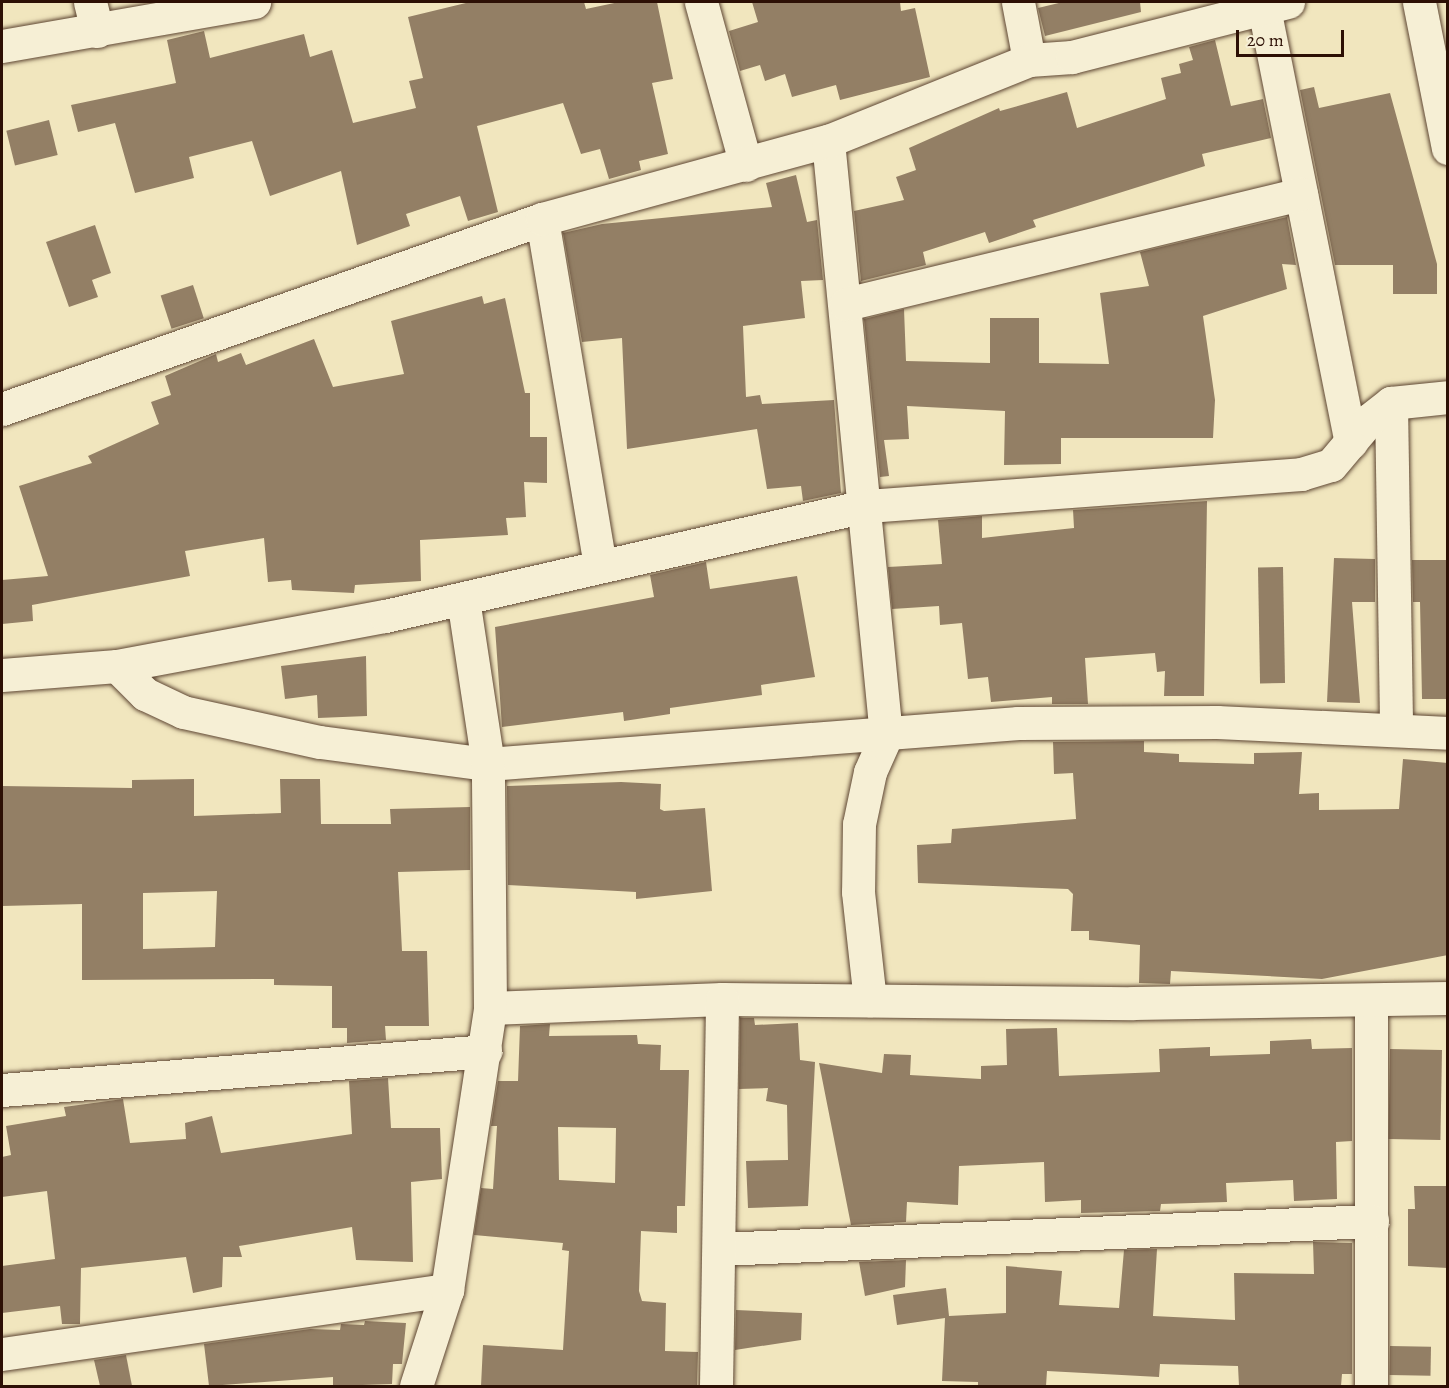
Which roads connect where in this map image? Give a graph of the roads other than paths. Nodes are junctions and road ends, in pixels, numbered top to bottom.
1 (254, 2) edge
2 (701, 2) edge
3 (1018, 2) edge
4 (1419, 2) edge
5 (1276, 5) edge
6 (94, 16) edge
7 (2, 46) edge
8 (1029, 60) junction
9 (828, 141) junction
10 (1448, 148) edge
11 (746, 165) junction
12 (1302, 194) junction
13 (542, 219) junction
14 (846, 304) junction
15 (1448, 397) edge
16 (1391, 403) junction
17 (2, 409) edge
18 (1351, 442) junction
19 (867, 506) junction
20 (600, 566) junction
21 (463, 599) junction
22 (117, 666) junction
23 (2, 675) edge
24 (1396, 730) junction
25 (1448, 733) edge
26 (886, 736) junction
27 (488, 764) junction
28 (1448, 998) edge
29 (722, 999) junction
30 (870, 1000) junction
31 (1371, 1000) junction
32 (490, 1008) junction
33 (485, 1052) junction
34 (2, 1089) edge
35 (1372, 1221) junction
36 (719, 1249) junction
37 (447, 1290) junction
38 (2, 1354) edge
39 (416, 1386) edge
40 (716, 1386) edge
41 (1371, 1386) edge

1 - 6 street
2 - 11 street
3 - 8 street
4 - 10 street
5 - 8 street
5 - 12 street
6 - 7 street
8 - 9 street
9 - 11 street
9 - 14 street
11 - 13 street
12 - 14 street
12 - 18 street
13 - 17 street
13 - 20 street
14 - 19 street
15 - 16 street
16 - 18 street
16 - 24 street
18 - 19 street
19 - 20 street
19 - 26 street
20 - 21 street
21 - 22 street
21 - 27 street
22 - 23 street
22 - 27 street
24 - 25 street
24 - 26 street
26 - 27 street
26 - 30 street
27 - 32 street
28 - 31 street
29 - 30 street
29 - 32 street
29 - 36 street
30 - 31 street
31 - 35 street
32 - 33 street
33 - 34 street
33 - 37 street
35 - 36 street
35 - 41 street
36 - 40 street
37 - 38 street
37 - 39 street

